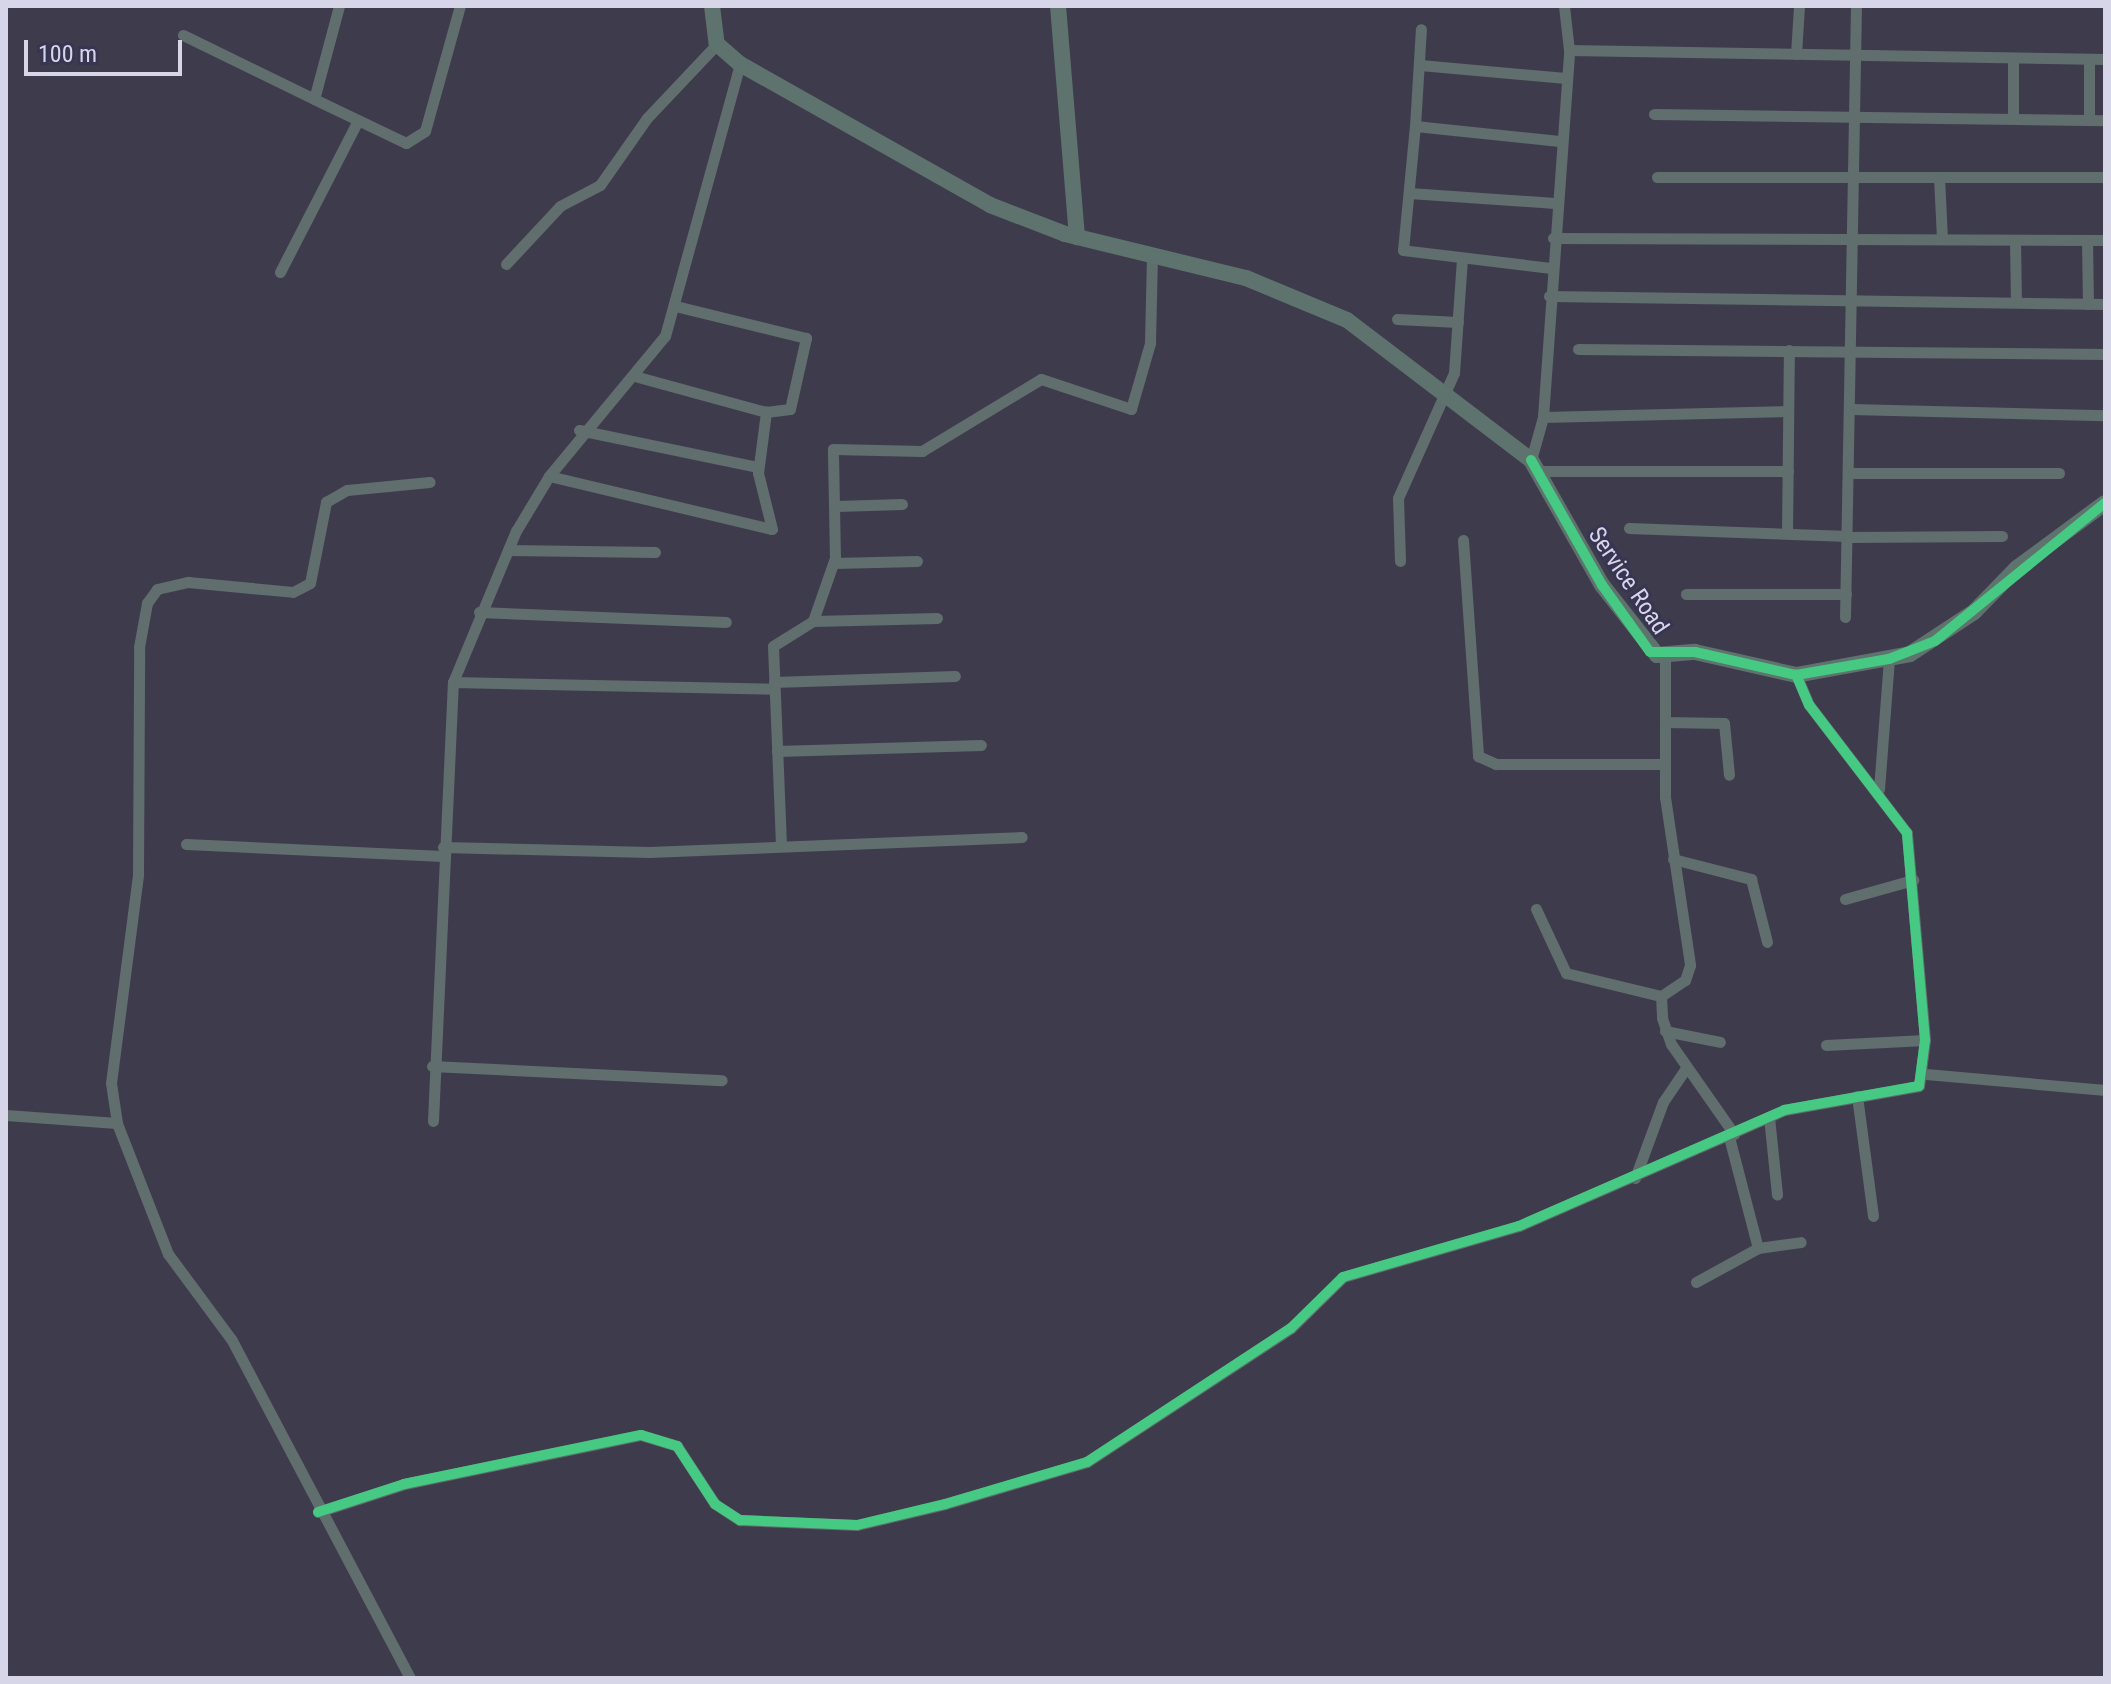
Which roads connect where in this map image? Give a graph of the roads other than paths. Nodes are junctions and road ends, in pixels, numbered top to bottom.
1 (339, 6) edge
2 (460, 6) edge
3 (712, 6) edge
4 (1058, 6) edge
5 (1564, 6) edge
6 (1799, 6) edge
7 (1856, 6) edge
8 (1421, 29) dead end
9 (183, 35) dead end
10 (717, 44) junction
11 (1569, 50) junction
12 (1796, 54) junction
13 (1856, 54) junction
14 (2089, 59) junction
15 (2105, 59) edge
16 (2013, 60) junction
17 (740, 64) junction
18 (1420, 65) junction
19 (1565, 78) junction
20 (314, 99) junction
21 (1654, 114) dead end
22 (1854, 117) junction
23 (2013, 118) junction
24 (2089, 120) junction
25 (2105, 120) edge
26 (357, 122) junction
27 (1415, 126) junction
28 (1559, 141) junction
29 (1657, 177) dead end
30 (1939, 177) junction
31 (2105, 177) edge
32 (1854, 179) junction
33 (1409, 193) junction
34 (1555, 203) junction
35 (1857, 234) junction
36 (1077, 237) junction
37 (1553, 238) junction
38 (1942, 238) junction
39 (2015, 240) junction
40 (2087, 240) junction
41 (2105, 240) edge
42 (1152, 258) junction
43 (1462, 258) junction
44 (506, 264) dead end
45 (1551, 268) junction
46 (280, 272) dead end
47 (1549, 296) junction
48 (1855, 300) junction
49 (2016, 302) junction
50 (2088, 304) junction
51 (2105, 304) edge
52 (676, 306) junction
53 (1397, 319) dead end
54 (1458, 322) junction
55 (1578, 349) dead end
56 (1789, 350) junction
57 (1851, 350) junction
58 (2105, 354) edge
59 (638, 377) junction
60 (1449, 393) junction
61 (1851, 409) junction
62 (1788, 411) junction
63 (766, 412) junction
64 (2105, 415) edge
65 (1543, 417) junction
66 (579, 430) junction
67 (1534, 465) junction
68 (758, 467) junction
69 (1788, 471) junction
70 (1850, 473) junction
71 (2059, 473) dead end
72 (549, 476) junction
73 (430, 482) dead end
74 (2105, 503) edge
75 (902, 504) dead end
76 (836, 506) junction
77 (1629, 528) dead end
78 (1787, 533) junction
79 (1849, 536) junction
80 (2002, 536) dead end
81 (1463, 540) dead end
82 (508, 550) junction
83 (655, 552) dead end
84 (917, 561) dead end
85 (1400, 561) dead end
86 (834, 563) junction
87 (1686, 594) dead end
88 (1846, 594) junction
89 (479, 612) junction
90 (1845, 617) dead end
91 (937, 618) dead end
92 (813, 621) junction
93 (726, 622) dead end
94 (1665, 657) junction
95 (1889, 659) junction
96 (1796, 675) junction
97 (955, 676) dead end
98 (453, 682) junction
99 (774, 686) junction
100 (1665, 722) junction
101 (981, 745) dead end
102 (777, 751) junction
103 (1665, 764) junction
104 (1729, 775) dead end
105 (1879, 789) junction
106 (1022, 837) dead end
107 (186, 844) dead end
108 (781, 845) junction
109 (443, 851) junction
110 (1673, 859) junction
111 (1913, 880) junction
112 (1845, 899) dead end
113 (1536, 909) dead end
114 (1767, 942) dead end
115 (1661, 996) junction
116 (1665, 1031) junction
117 (1925, 1040) junction
118 (1720, 1042) dead end
119 (1826, 1045) dead end
120 (432, 1066) junction
121 (1686, 1068) junction
122 (1926, 1074) junction
123 (722, 1080) dead end
124 (2105, 1090) edge
125 (1857, 1096) junction
126 (6, 1115) edge
127 (1769, 1117) junction
128 (433, 1121) dead end
129 (117, 1123) junction
130 (1732, 1136) junction
131 (1635, 1178) junction
132 (1777, 1195) dead end
133 (1873, 1216) dead end
134 (1801, 1242) dead end
135 (1758, 1248) junction
136 (1696, 1282) dead end
137 (318, 1512) junction
138 (410, 1678) edge

1 - 20 street
2 - 26 street
3 - 10 street
4 - 36 street
5 - 11 street
6 - 12 street
7 - 13 street
8 - 18 street
9 - 20 street
10 - 17 street, Service Road
10 - 44 street
11 - 12 street
11 - 19 street
12 - 13 street
13 - 16 street
13 - 22 street
14 - 15 street
14 - 16 street
14 - 24 street
16 - 23 street
17 - 36 street, Service Road
17 - 52 street
18 - 19 street
18 - 27 street
19 - 28 street
20 - 26 street
21 - 22 street
22 - 23 street
22 - 32 street
23 - 24 street
24 - 25 street
26 - 46 street
27 - 28 street
27 - 33 street
28 - 34 street
29 - 32 street
30 - 31 street
30 - 32 street
30 - 38 street
32 - 35 street
33 - 34 street
33 - 43 street
34 - 37 street
35 - 37 street
35 - 38 street
35 - 48 street
36 - 42 street, Service Road
37 - 45 street
38 - 39 street
39 - 40 street
39 - 49 street
40 - 41 street
40 - 50 street
42 - 60 street, Service Road
42 - 76 street
43 - 45 street
43 - 54 street
45 - 47 street
47 - 48 street
47 - 65 street
48 - 49 street
48 - 57 street
49 - 50 street
50 - 51 street
52 - 59 street
52 - 63 street
53 - 54 street
54 - 60 street
55 - 56 street
56 - 57 street
56 - 62 street
57 - 58 street
57 - 61 street
59 - 63 street
59 - 66 street
60 - 67 street, Service Road
60 - 85 street
61 - 64 street
61 - 70 street
62 - 65 street
62 - 69 street
63 - 68 street
65 - 67 street
66 - 68 street
66 - 72 street
67 - 69 street
67 - 94 street, Service Road
68 - 72 street
69 - 78 street
70 - 71 street
70 - 79 street
72 - 82 street
73 - 129 street
74 - 95 street, Service Road
75 - 76 street
76 - 86 street
77 - 78 street
78 - 79 street
79 - 80 street
79 - 88 street
81 - 103 street
82 - 83 street
82 - 89 street
84 - 86 street
86 - 92 street
87 - 88 street
88 - 90 street
89 - 93 street
89 - 98 street
91 - 92 street
92 - 99 street
94 - 96 street, Service Road
94 - 100 street
95 - 96 street, Service Road
95 - 105 street
96 - 105 street
97 - 99 street
98 - 99 street
98 - 109 street
99 - 102 street
100 - 103 street
100 - 104 street
101 - 102 street
102 - 108 street
103 - 110 street
105 - 111 street
106 - 108 street
107 - 109 street
108 - 109 street
109 - 120 street
110 - 114 street
110 - 115 street
111 - 112 street
111 - 117 street
113 - 115 street
115 - 116 street
116 - 118 street
116 - 121 street
117 - 119 street
117 - 122 street
120 - 123 street
120 - 128 street
121 - 130 street
121 - 131 street
122 - 124 street
122 - 125 street
125 - 127 street
125 - 133 street
126 - 129 street
127 - 130 street
127 - 132 street
129 - 137 street
130 - 131 street
130 - 135 street
131 - 137 street
134 - 135 street
135 - 136 street
137 - 138 street

